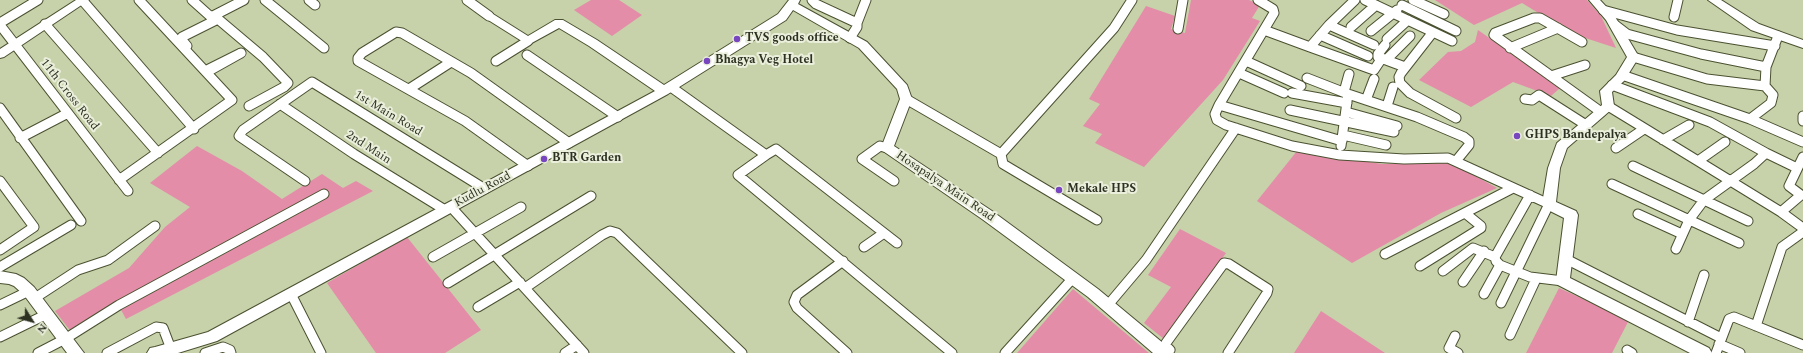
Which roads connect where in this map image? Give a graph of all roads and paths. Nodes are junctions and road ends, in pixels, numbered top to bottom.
1 (37, 0) edge
2 (83, 0) edge
3 (139, 0) edge
4 (192, 0) edge
5 (244, 0) edge
6 (265, 0) edge
7 (467, 0) edge
8 (812, 0) edge
9 (866, 0) edge
10 (1132, 0) edge
11 (1183, 0) edge
12 (1258, 0) edge
13 (1355, 0) edge
14 (1365, 0) edge
15 (1387, 0) edge
16 (1413, 0) edge
17 (1594, 0) edge
18 (1678, 0) edge
19 (1713, 0) edge
20 (1404, 2) edge
21 (793, 3) edge
22 (1379, 6) junction
23 (1603, 10) junction
24 (1395, 13) junction
25 (1444, 14) dead end
26 (489, 16) joint
27 (1674, 18) dead end
28 (1408, 20) junction
29 (857, 23) junction
30 (0, 24) edge
31 (45, 24) junction
32 (1614, 24) junction
33 (1329, 25) junction
34 (1352, 27) dead end
35 (1558, 28) junction
36 (1178, 29) dead end
37 (1264, 30) junction
38 (1371, 31) dead end
39 (1456, 31) dead end
40 (1433, 32) junction
41 (1320, 35) junction
42 (1410, 36) dead end
43 (850, 38) junction
44 (528, 41) junction
45 (1452, 41) dead end
46 (1776, 41) junction
47 (1582, 42) dead end
48 (15, 44) junction
49 (1803, 44) edge
50 (1374, 45) dead end
51 (250, 47) junction
52 (1310, 47) junction
53 (324, 48) dead end
54 (1510, 48) junction
55 (0, 54) edge
56 (527, 55) dead end
57 (1368, 56) dead end
58 (1633, 57) junction
59 (1384, 59) junction
60 (496, 61) dead end
61 (1246, 61) junction
62 (452, 62) junction
63 (1585, 65) dead end
64 (1405, 67) junction
65 (1766, 67) junction
66 (209, 69) junction
67 (1239, 73) junction
68 (1348, 74) dead end
69 (1622, 75) junction
70 (1551, 76) junction
71 (1307, 78) dead end
72 (1374, 79) dead end
73 (1612, 85) junction
74 (1302, 86) dead end
75 (1765, 86) junction
76 (1393, 87) dead end
77 (409, 89) junction
78 (668, 89) junction
79 (1346, 93) junction
80 (906, 99) junction
81 (1525, 99) dead end
82 (1366, 100) junction
83 (280, 104) junction
84 (1219, 105) junction
85 (249, 106) dead end
86 (1387, 106) junction
87 (0, 108) edge
88 (1347, 108) junction
89 (1605, 109) junction
90 (1290, 110) dead end
91 (68, 113) junction
92 (1803, 116) edge
93 (618, 117) junction
94 (1750, 119) junction
95 (1345, 121) junction
96 (1803, 121) edge
97 (1586, 125) junction
98 (1689, 125) dead end
99 (1236, 128) junction
100 (194, 129) junction
101 (1447, 129) junction
102 (1644, 129) junction
103 (20, 138) junction
104 (1342, 138) junction
105 (1663, 140) junction
106 (1725, 142) dead end
107 (1803, 142) edge
108 (569, 143) junction
109 (1386, 145) dead end
110 (887, 148) junction
111 (1616, 148) dead end
112 (158, 153) junction
113 (1766, 153) junction
114 (1001, 154) junction
115 (766, 155) junction
116 (1340, 155) junction
117 (1803, 158) edge
118 (1456, 161) junction
119 (1698, 161) junction
120 (528, 166) junction
121 (1633, 166) dead end
122 (1797, 168) junction
123 (119, 180) junction
124 (0, 181) edge
125 (305, 181) dead end
126 (894, 181) dead end
127 (1730, 182) junction
128 (1612, 184) dead end
129 (1513, 188) junction
130 (485, 189) junction
131 (128, 191) dead end
132 (324, 194) dead end
133 (591, 196) dead end
134 (1530, 196) junction
135 (1704, 200) junction
136 (1549, 204) junction
137 (521, 207) dead end
138 (448, 209) junction
139 (1780, 212) junction
140 (1465, 213) junction
141 (1638, 214) dead end
142 (81, 220) dead end
143 (1097, 220) dead end
144 (1689, 220) junction
145 (1748, 220) dead end
146 (71, 225) dead end
147 (156, 226) dead end
148 (1803, 228) edge
149 (1803, 232) edge
150 (475, 233) junction
151 (884, 233) junction
152 (1682, 234) junction
153 (897, 243) dead end
154 (1739, 243) dead end
155 (864, 247) dead end
156 (1676, 249) dead end
157 (0, 250) edge
158 (1484, 251) junction
159 (1385, 254) dead end
160 (495, 255) junction
161 (433, 257) dead end
162 (1566, 259) junction
163 (843, 261) junction
164 (1498, 261) junction
165 (1420, 266) dead end
166 (1443, 271) dead end
167 (1518, 272) junction
168 (2, 273) edge
169 (1704, 276) dead end
170 (1073, 278) junction
171 (1536, 279) junction
172 (1563, 281) junction
173 (1462, 282) dead end
174 (448, 283) dead end
175 (522, 285) junction
176 (32, 294) junction
177 (291, 294) junction
178 (1484, 294) dead end
179 (1501, 303) dead end
180 (0, 305) edge
181 (1108, 306) junction
182 (478, 307) dead end
183 (47, 314) junction
184 (1688, 322) junction
185 (1756, 326) junction
186 (1510, 335) dead end
187 (1455, 336) dead end
188 (0, 337) edge
189 (65, 339) junction
190 (1719, 345) edge
191 (1803, 346) edge
192 (171, 349) junction
193 (580, 349) edge
194 (38, 353) edge
195 (76, 353) edge
196 (106, 353) edge
197 (155, 353) edge
198 (205, 353) edge
199 (231, 353) edge
200 (320, 353) edge
201 (565, 353) edge
202 (742, 353) edge
203 (847, 353) edge
204 (952, 353) edge
205 (1005, 353) edge
206 (1164, 353) edge
207 (1168, 353) edge
208 (1228, 353) edge
209 (1458, 353) edge
210 (1704, 353) edge
211 (1740, 353) edge

1 - 30 street
2 - 31 street
2 - 100 street
3 - 66 street
4 - 5 street
6 - 53 street
7 - 26 street
8 - 29 street
9 - 29 street
10 - 114 street
11 - 36 street
12 - 37 street
13 - 33 street
14 - 22 street
15 - 22 street
16 - 25 street
17 - 23 street
18 - 27 street
19 - 46 street
20 - 24 street
20 - 39 street
21 - 43 street
21 - 78 street, Kudlu Road
22 - 24 street
22 - 34 street
23 - 32 street
23 - 46 street
24 - 28 street
24 - 38 street
26 - 44 street
28 - 40 street
28 - 59 street
29 - 43 street
30 - 48 street, 11th Cross Road
31 - 48 street
31 - 112 street
32 - 58 street
32 - 65 street
33 - 41 street
33 - 50 street
35 - 47 street
35 - 54 street
35 - 54 street
37 - 52 street
37 - 61 street
40 - 45 street
40 - 64 street
41 - 52 street
41 - 57 street
42 - 59 street
43 - 80 street
44 - 60 street
44 - 78 street
46 - 49 street
46 - 65 street
48 - 55 street
48 - 91 street, 11th Cross Road
51 - 66 street
51 - 66 street
51 - 85 street
52 - 59 street
54 - 70 street
56 - 93 street
58 - 69 street
58 - 75 street
59 - 64 street
61 - 67 street
61 - 74 street
62 - 77 street
62 - 77 street
62 - 108 street
63 - 70 street
64 - 101 street
65 - 75 street
66 - 100 street
67 - 84 street
67 - 88 street
68 - 79 street
69 - 73 street
69 - 94 street
70 - 89 street
71 - 79 street
72 - 82 street
73 - 89 street
73 - 113 street
75 - 94 street
76 - 86 street
77 - 120 street
78 - 93 street, Kudlu Road
78 - 115 street
79 - 82 street
79 - 88 street
80 - 110 street, Hosapalya Main Road
80 - 114 street
81 - 97 street
82 - 86 street
83 - 125 street
83 - 130 street, 1st Main Road
83 - 138 street, 2nd Main
84 - 99 street
84 - 104 street
86 - 101 street
87 - 103 street
88 - 95 street
88 - 95 street
89 - 97 street
89 - 102 street
90 - 95 street
91 - 103 street
91 - 123 street, 11th Cross Road
92 - 96 street
93 - 108 street, Kudlu Road
94 - 107 street
95 - 104 street
97 - 136 street
98 - 105 street
99 - 116 street
99 - 181 street
100 - 112 street
101 - 118 street
102 - 105 street
102 - 111 street
103 - 142 street
104 - 109 street
104 - 116 street
105 - 119 street
106 - 119 street
108 - 120 street, Kudlu Road
110 - 126 street
110 - 170 street, Hosapalya Main Road
112 - 123 street
113 - 122 street
113 - 127 street
114 - 143 street
115 - 151 street
115 - 163 street
116 - 118 street
117 - 122 street
118 - 129 street
119 - 127 street
120 - 130 street, Kudlu Road
121 - 135 street
122 - 139 street
123 - 131 street, 11th Cross Road
124 - 157 street
127 - 135 street
127 - 139 street
128 - 144 street
129 - 134 street
129 - 140 street
130 - 138 street, Kudlu Road
132 - 189 street
133 - 160 street
134 - 136 street
134 - 164 street
135 - 144 street
135 - 145 street
136 - 162 street
136 - 167 street
137 - 150 street
138 - 150 street, 2nd Main
138 - 177 street, Kudlu Road
139 - 148 street
140 - 159 street
140 - 165 street
141 - 152 street
144 - 152 street
144 - 154 street
146 - 168 street
147 - 176 street
149 - 185 street
150 - 160 street, 2nd Main
150 - 161 street
151 - 153 street
151 - 155 street
152 - 156 street
158 - 164 street
158 - 166 street
158 - 173 street
160 - 174 street
160 - 175 street, 2nd Main
162 - 172 street
162 - 184 street
163 - 203 street
163 - 204 street
164 - 167 street
164 - 178 street
167 - 171 street
167 - 179 street
168 - 176 street
169 - 184 street
170 - 181 street, Hosapalya Main Road
170 - 205 street
171 - 172 street
171 - 186 street
172 - 210 street
175 - 182 street
175 - 193 street, 2nd Main
175 - 202 street
176 - 180 street
176 - 183 street
177 - 192 street, Kudlu Road
177 - 200 street
181 - 206 street, Hosapalya Main Road
183 - 188 street
183 - 189 street
184 - 190 street
185 - 190 street
185 - 191 street
187 - 209 street
189 - 194 street
189 - 195 street
190 - 211 street
192 - 196 street
192 - 197 street, Kudlu Road
193 - 201 street
198 - 199 street
207 - 208 street

